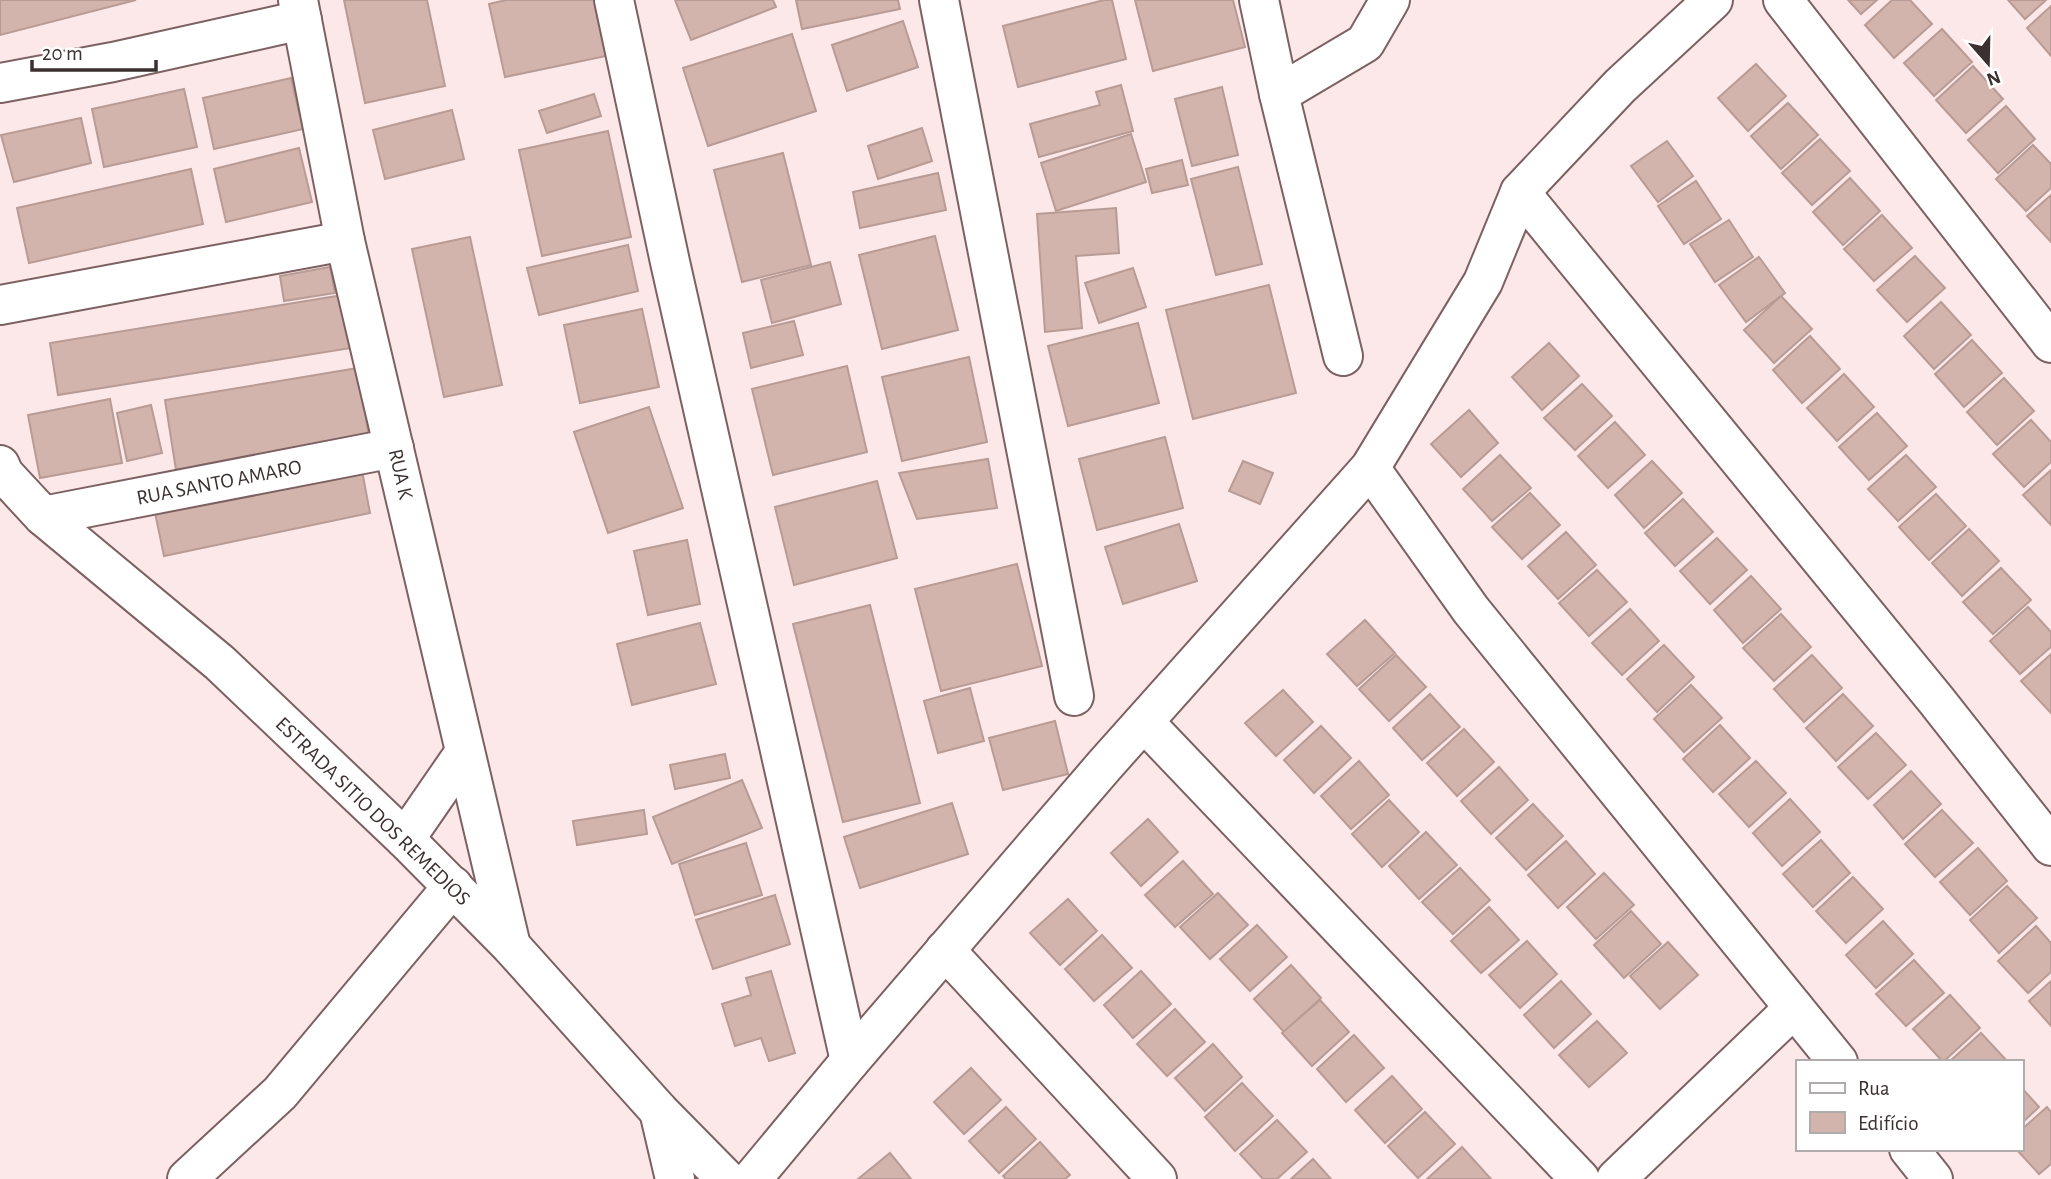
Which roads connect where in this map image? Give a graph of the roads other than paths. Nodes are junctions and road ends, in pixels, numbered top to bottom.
1 (614, 0) edge
2 (939, 0) edge
3 (1259, 0) edge
4 (1390, 0) edge
5 (1713, 0) edge
6 (1783, 0) edge
7 (300, 10) edge
8 (0, 83) edge
9 (1279, 94) junction
10 (1520, 192) junction
11 (345, 241) junction
12 (0, 305) edge
13 (2051, 343) edge
14 (1343, 356) dead end
15 (394, 448) junction
16 (0, 465) edge
17 (1370, 468) junction
18 (43, 516) junction
19 (1074, 696) dead end
20 (1144, 722) junction
21 (465, 752) junction
22 (405, 839) junction
23 (2051, 846) edge
24 (453, 887) junction
25 (511, 946) junction
26 (945, 950) junction
27 (1794, 1008) junction
28 (1836, 1060) edge
29 (850, 1061) junction
30 (659, 1111) junction
31 (1911, 1151) edge
32 (187, 1179) edge
33 (675, 1179) edge
34 (726, 1179) edge
35 (752, 1179) edge
36 (1157, 1179) edge
37 (1580, 1179) edge
38 (1616, 1179) edge
39 (1933, 1179) edge

1 - 29 street
2 - 19 street
3 - 9 street
4 - 9 street
5 - 10 street
6 - 13 street
7 - 8 street
7 - 11 street, RUA K
9 - 14 street
10 - 17 street
10 - 23 street
11 - 12 street
11 - 15 street, RUA K
15 - 18 street, RUA SANTO AMARO
15 - 21 street, RUA K
16 - 18 street, ESTRADA SITIO DOS REMEDIOS
17 - 20 street
17 - 27 street
18 - 22 street, ESTRADA SITIO DOS REMEDIOS
20 - 26 street
20 - 37 street
21 - 22 street
21 - 25 street, RUA K
22 - 24 street, ESTRADA SITIO DOS REMEDIOS
24 - 25 street, ESTRADA SITIO DOS REMEDIOS
24 - 32 street
25 - 30 street, ESTRADA SITIO DOS REMEDIOS
26 - 29 street
26 - 36 street
27 - 28 street
27 - 38 street
29 - 35 street
30 - 33 street
30 - 34 street, ESTRADA SITIO DOS REMEDIOS
31 - 39 street

